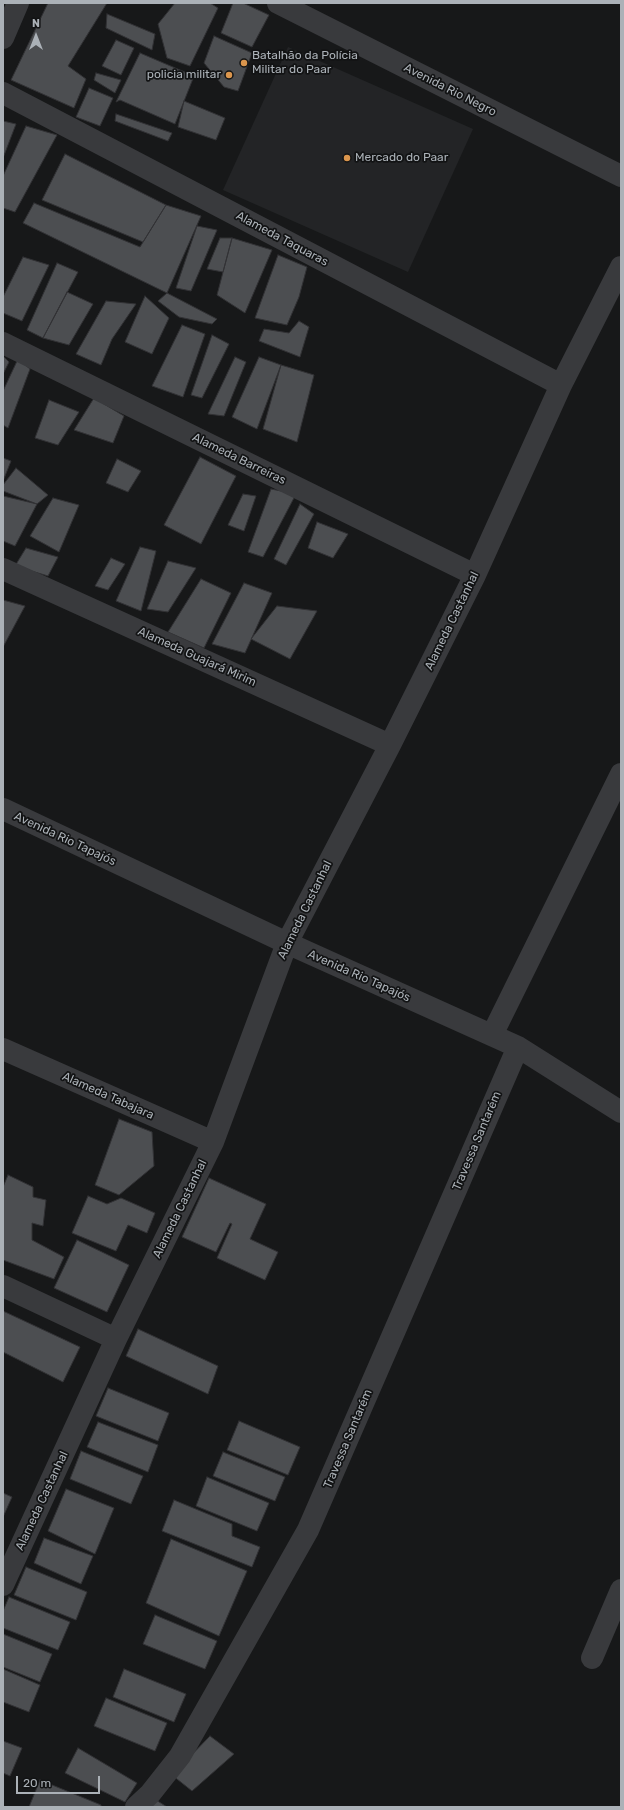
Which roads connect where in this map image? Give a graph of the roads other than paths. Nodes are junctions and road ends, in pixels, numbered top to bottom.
1 (18, 3) edge
2 (278, 3) edge
3 (3, 38) edge
4 (3, 92) edge
5 (621, 176) edge
6 (621, 268) edge
7 (3, 343) edge
8 (561, 385) junction
9 (3, 569) edge
10 (475, 575) junction
11 (390, 745) junction
12 (621, 774) edge
13 (3, 809) edge
14 (287, 943) junction
15 (492, 1035) junction
16 (518, 1047) junction
17 (3, 1049) edge
18 (621, 1112) edge
19 (213, 1142) junction
20 (3, 1286) edge
21 (116, 1339) junction
22 (3, 1585) edge
23 (621, 1590) edge
24 (592, 1658) dead end
25 (136, 1807) edge

1 - 3 street
2 - 5 street, Avenida Rio Negro
4 - 8 street, Alameda Taquaras
6 - 8 street, Alameda Castanhal
7 - 10 street, Alameda Barreiras
8 - 10 street, Alameda Castanhal
9 - 11 street, Alameda Guajará Mirim
10 - 11 street, Alameda Castanhal
11 - 14 street, Alameda Castanhal
12 - 15 street
13 - 14 street, Avenida Rio Tapajós
14 - 15 street, Avenida Rio Tapajós
14 - 19 street, Alameda Castanhal
15 - 16 street, Avenida Rio Tapajós
16 - 18 street, Avenida Rio Tapajós
16 - 25 street, Travessa Santarém
17 - 19 street, Alameda Tabajara
19 - 21 street, Alameda Castanhal
20 - 21 street
21 - 22 street, Alameda Castanhal
23 - 24 street

